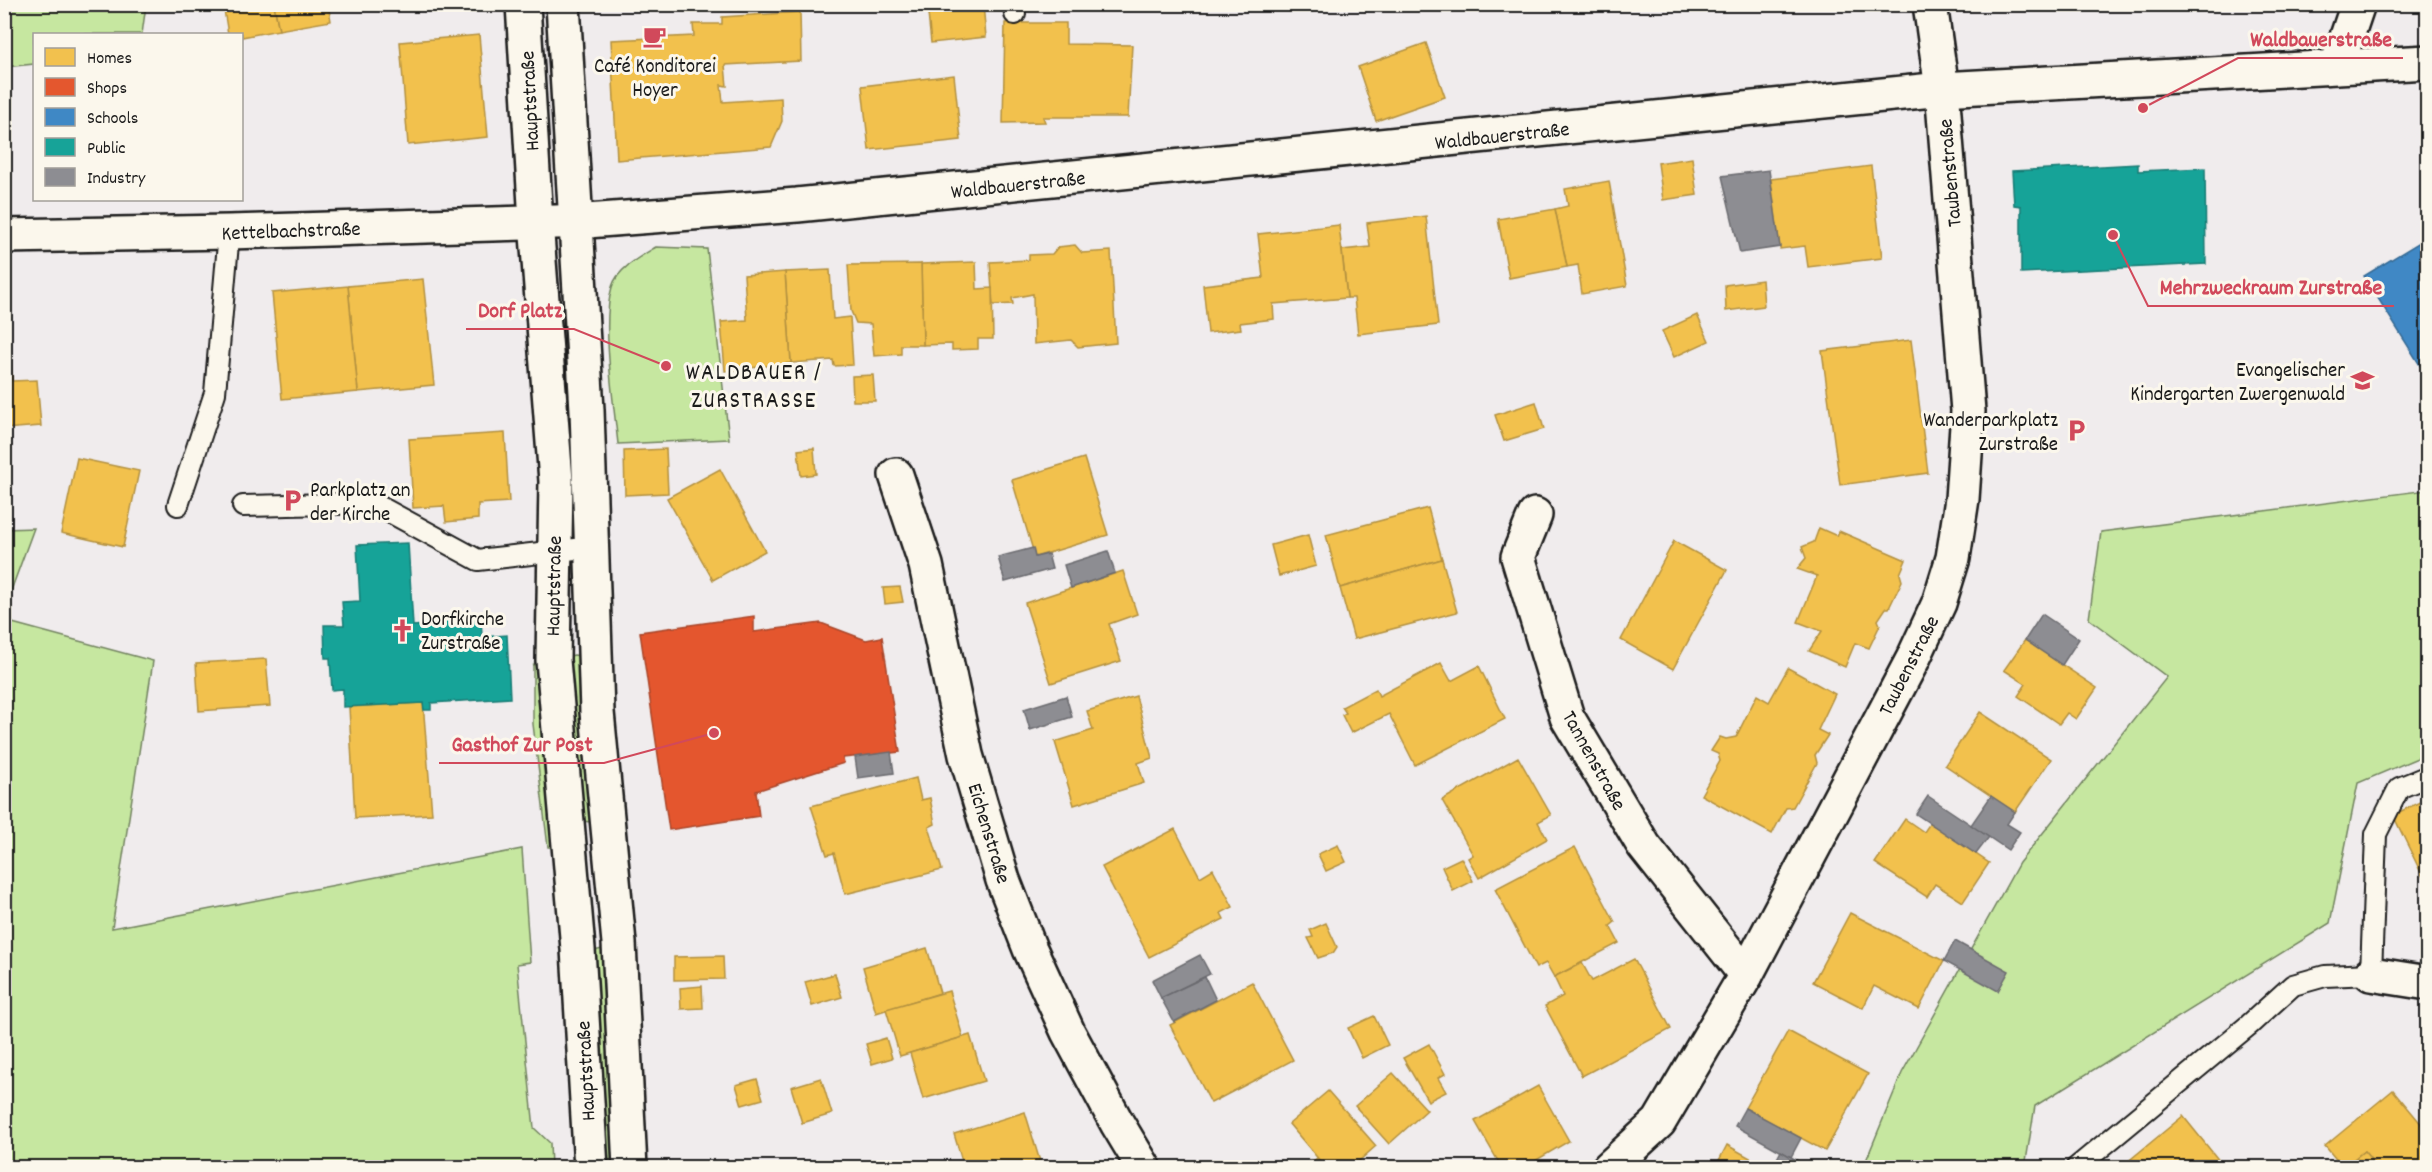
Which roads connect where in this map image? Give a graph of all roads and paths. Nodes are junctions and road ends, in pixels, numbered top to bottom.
1 (524, 4) edge
2 (563, 4) edge
3 (1930, 4) edge
4 (2358, 4) edge
5 (2427, 62) edge
6 (2337, 66) junction
7 (1942, 89) junction
8 (578, 221) junction
9 (536, 222) junction
10 (229, 232) junction
11 (4, 236) edge
12 (896, 475) dead end
13 (178, 505) dead end
14 (243, 506) dead end
15 (1535, 515) dead end
16 (593, 547) junction
17 (553, 552) junction
18 (2427, 776) edge
19 (2371, 974) junction
20 (1746, 975) junction
21 (2427, 983) edge
22 (591, 1167) edge
23 (630, 1167) edge
24 (1144, 1167) edge
25 (1609, 1167) edge
26 (2076, 1167) edge

1 - 9 street, Hauptstraße
2 - 8 street, Hauptstraße
3 - 7 street, Taubenstraße
4 - 6 street
5 - 6 street, Waldbauerstraße
6 - 7 street, Waldbauerstraße
7 - 8 street, Waldbauerstraße
7 - 20 street, Taubenstraße
8 - 9 street, Kettelbachstraße
8 - 16 street, Hauptstraße
9 - 10 street, Kettelbachstraße
9 - 17 street, Hauptstraße
10 - 11 street, Kettelbachstraße
10 - 13 lane
12 - 24 street, Eichenstraße
14 - 17 lane
15 - 20 street, Tannenstraße
16 - 17 lane
16 - 23 street, Hauptstraße
17 - 22 street, Hauptstraße
18 - 19 lane
19 - 21 street
19 - 26 lane
20 - 25 street, Taubenstraße

